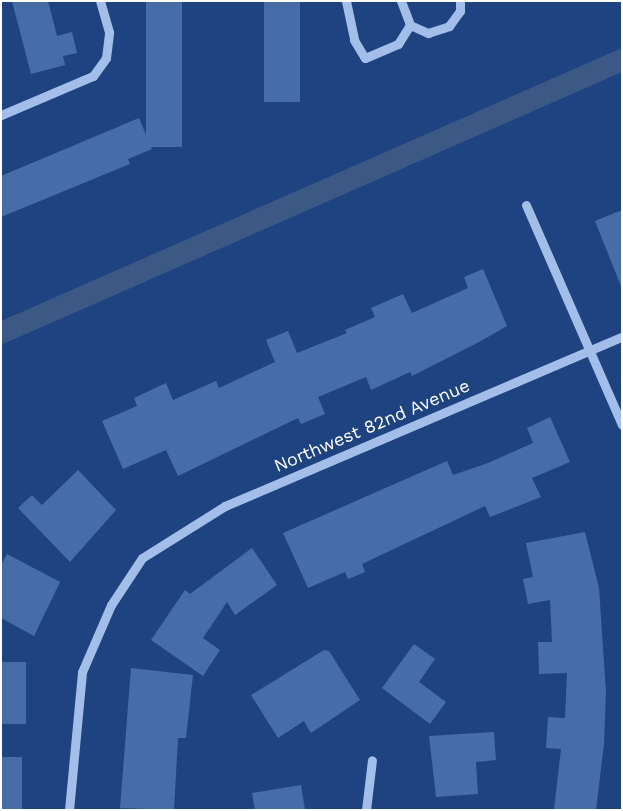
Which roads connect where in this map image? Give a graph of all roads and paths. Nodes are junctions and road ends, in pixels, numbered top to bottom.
1 (100, 1) edge
2 (346, 1) edge
3 (401, 1) edge
4 (460, 1) edge
5 (410, 26) junction
6 (1, 115) edge
7 (526, 204) dead end
8 (622, 337) edge
9 (592, 351) junction
10 (622, 425) edge
11 (372, 760) dead end
12 (69, 810) edge
13 (366, 810) edge

1 - 6 street
2 - 5 street
3 - 5 street
4 - 5 street
7 - 9 street
8 - 9 street, Northwest 82nd Avenue
9 - 10 street
9 - 12 street, Northwest 82nd Avenue
11 - 13 street

